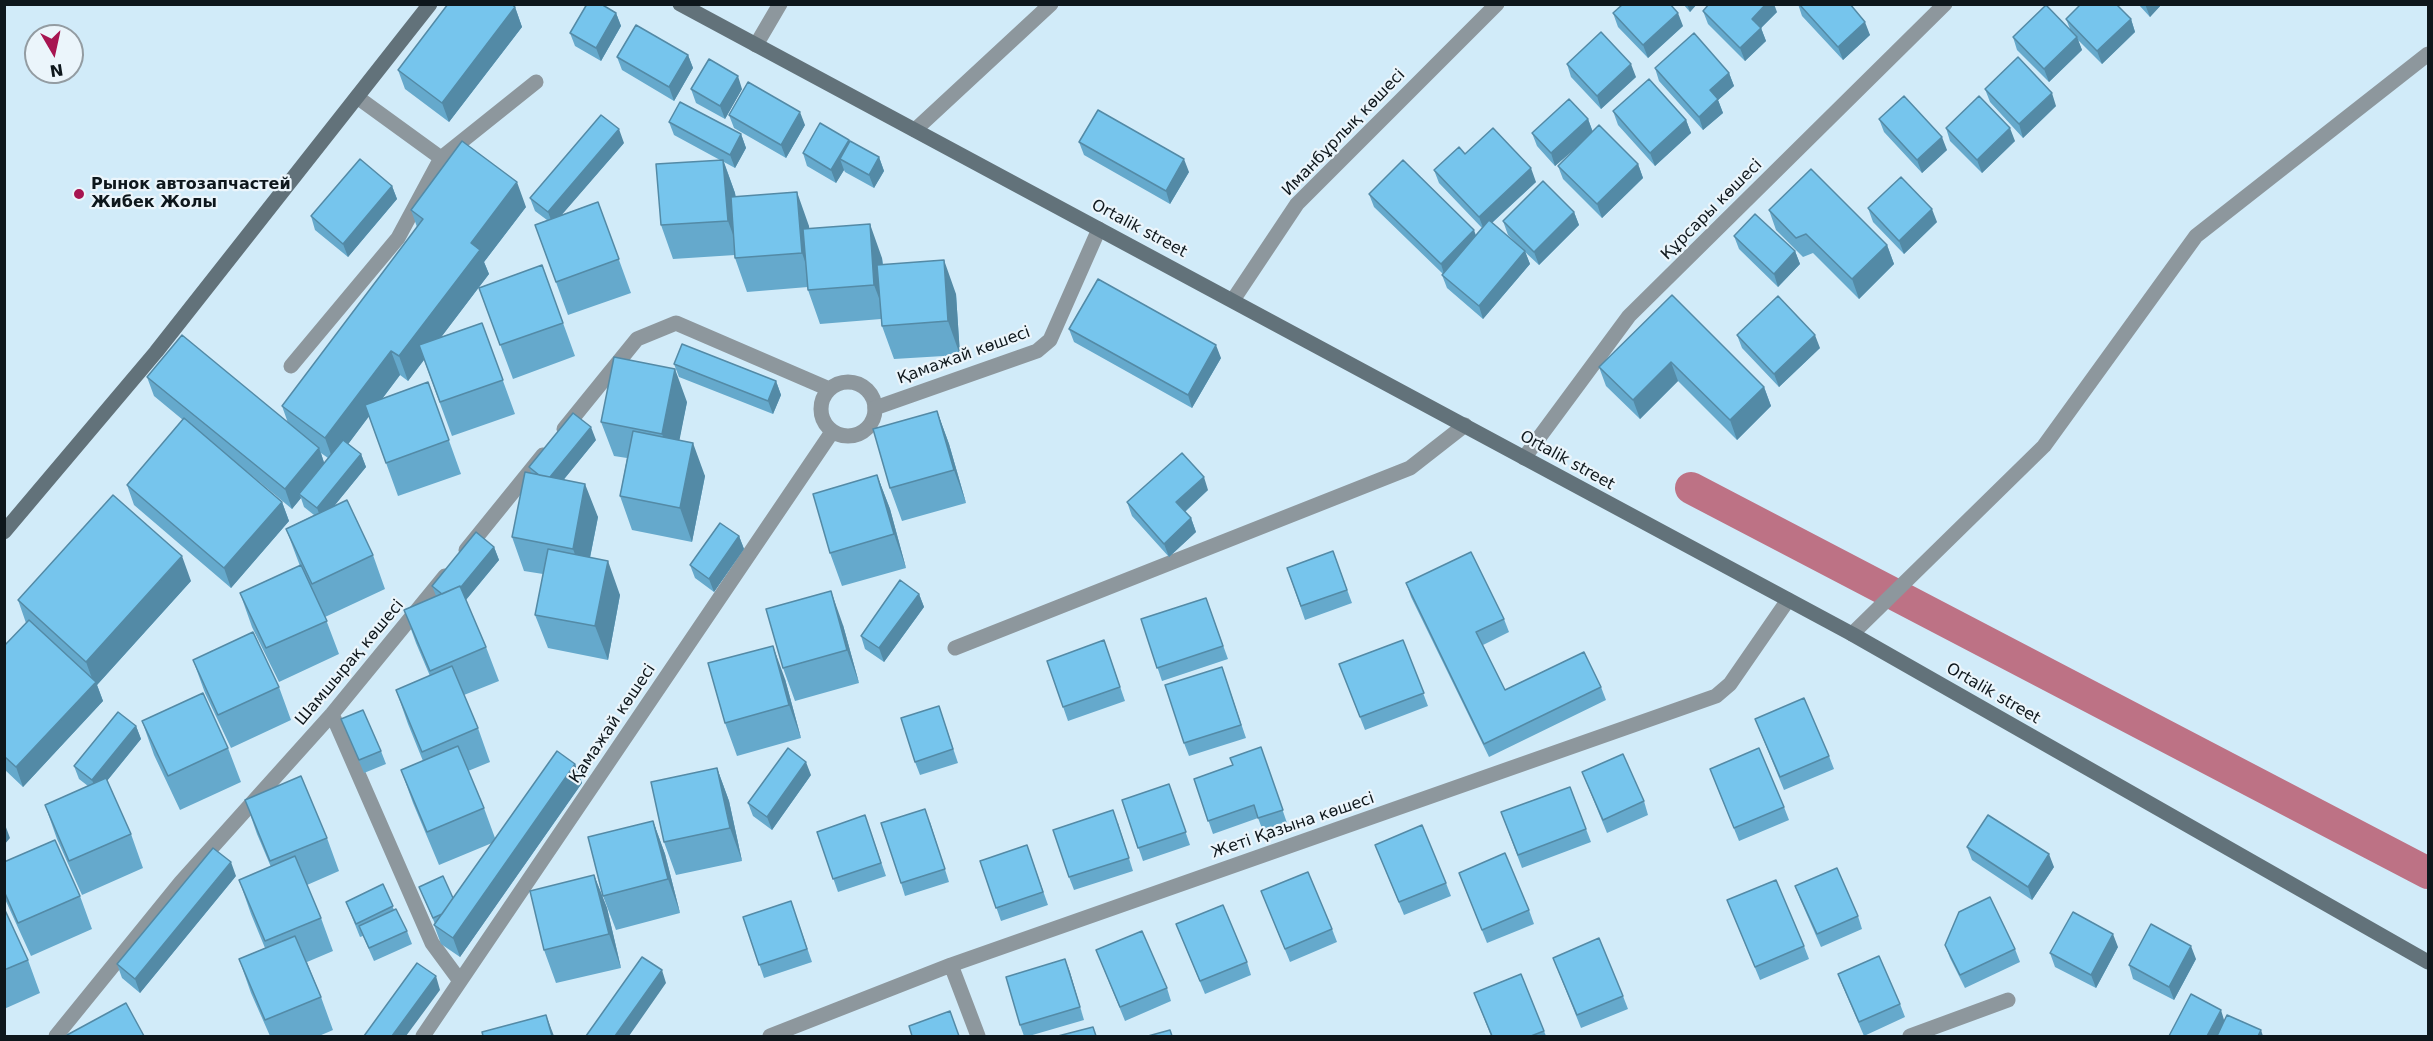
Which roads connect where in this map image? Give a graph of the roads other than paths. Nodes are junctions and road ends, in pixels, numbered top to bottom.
1 (430, 4) edge
2 (680, 4) edge
3 (780, 4) edge
4 (1051, 4) edge
5 (1497, 4) edge
6 (1945, 4) edge
7 (756, 45) junction
8 (2428, 54) edge
9 (536, 82) dead end
10 (357, 97) junction
11 (915, 130) junction
12 (441, 158) junction
13 (1099, 229) junction
14 (1233, 300) junction
15 (291, 366) dead end
16 (829, 389) junction
17 (875, 408) junction
18 (1465, 425) junction
19 (832, 432) junction
20 (1524, 458) junction
21 (4, 532) edge
22 (1788, 600) junction
23 (1852, 634) junction
24 (955, 648) dead end
25 (333, 714) junction
26 (2428, 962) edge
27 (951, 965) junction
28 (460, 981) junction
29 (2008, 1000) dead end
30 (56, 1036) edge
31 (423, 1036) edge
32 (771, 1036) edge
33 (978, 1036) edge
34 (1910, 1036) edge

1 - 10 main road
2 - 7 main road, Ortalik street
3 - 7 street
4 - 11 street
5 - 14 street, Иманбұрлық көшесі
6 - 20 street, Құрсары көшесі
7 - 11 main road, Ortalik street
8 - 23 street
9 - 12 street
10 - 12 street
10 - 21 main road
11 - 13 main road, Ortalik street
12 - 15 street
13 - 14 main road, Ortalik street
13 - 17 street, Қамажай көшесі
14 - 18 main road, Ortalik street
16 - 17 street
16 - 19 street
16 - 25 street, Шамшырақ көшесі
17 - 19 street
18 - 20 main road, Ortalik street
18 - 24 street
19 - 28 street, Қамажай көшесі
20 - 22 main road, Ortalik street
22 - 23 main road, Ortalik street
22 - 27 street, Жеті Қазына көшесі
23 - 26 main road, Ortalik street
25 - 28 street
25 - 30 street, Шамшырақ көшесі
27 - 32 street, Жеті Қазына көшесі
27 - 33 street
28 - 31 street, Қамажай көшесі
29 - 34 street

